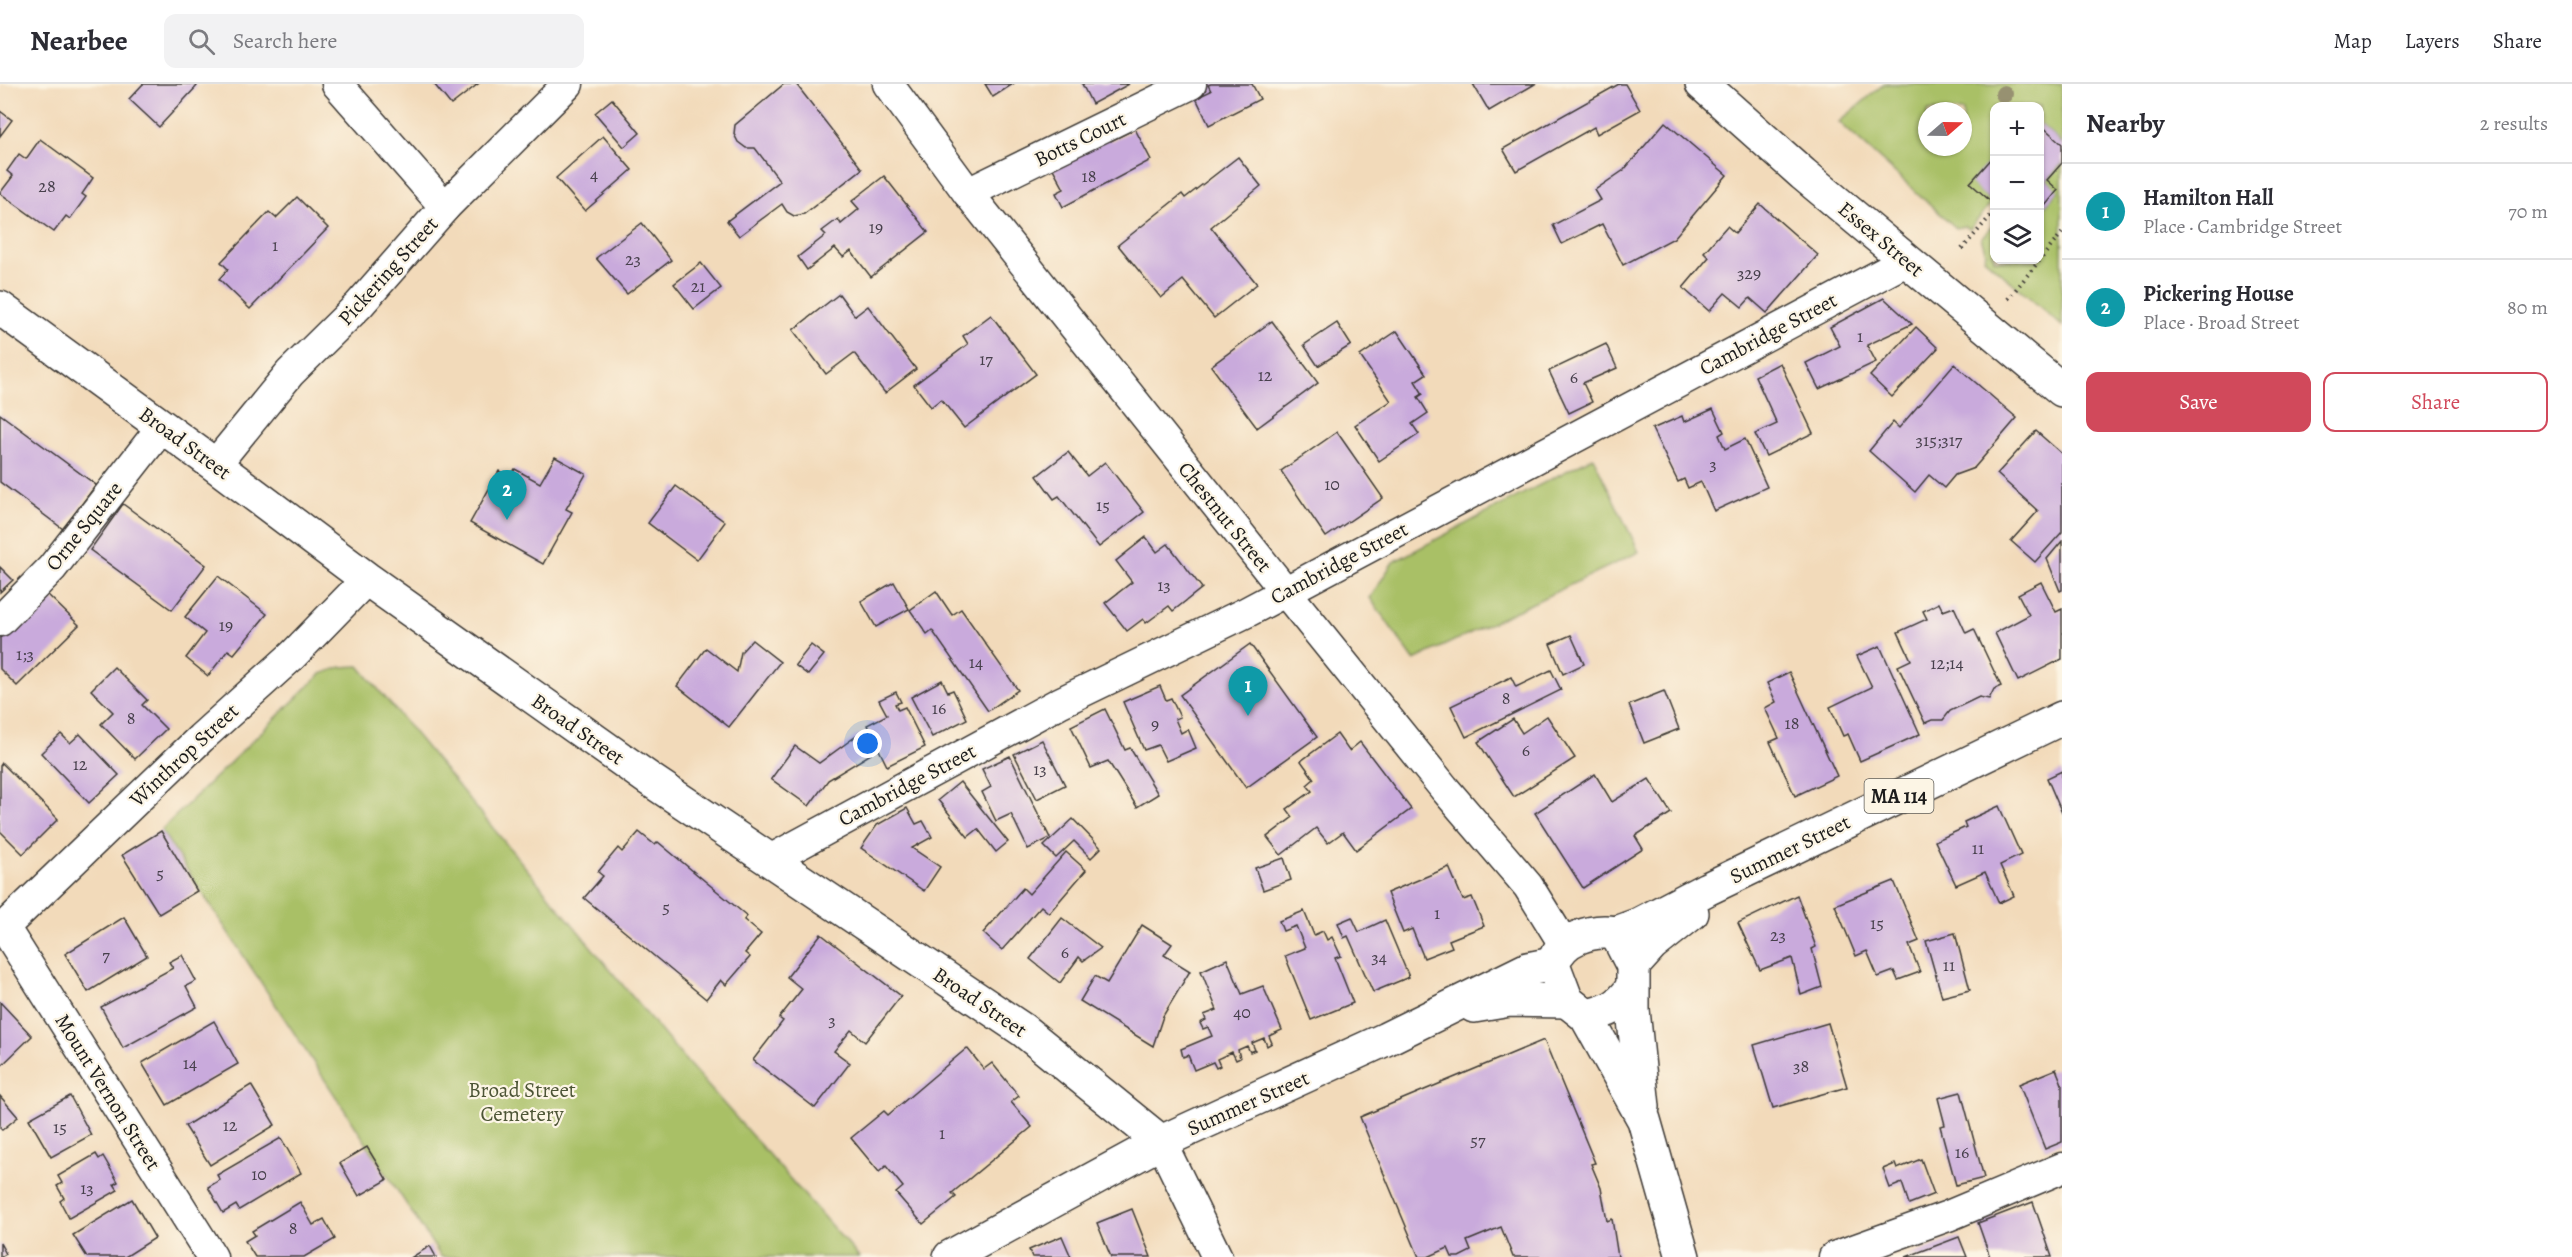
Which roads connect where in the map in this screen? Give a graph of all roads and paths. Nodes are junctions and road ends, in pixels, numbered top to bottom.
1 (337, 84) edge
2 (568, 84) edge
3 (888, 84) edge
4 (1191, 84) edge
5 (1702, 84) edge
6 (968, 193) junction
7 (445, 207) junction
8 (1990, 218) edge
9 (2062, 233) edge
10 (1962, 249) dead end
11 (1906, 261) junction
12 (0, 308) edge
13 (1987, 326) junction
14 (2062, 390) edge
15 (162, 427) junction
16 (215, 465) junction
17 (367, 579) junction
18 (1285, 591) junction
19 (0, 621) edge
20 (2062, 718) edge
21 (770, 860) junction
22 (1737, 874) junction
23 (2, 929) edge
24 (1616, 933) junction
25 (1559, 955) junction
26 (1632, 977) junction
27 (1449, 1009) junction
28 (1576, 1009) junction
29 (1644, 1120) junction
30 (1161, 1142) junction
31 (2062, 1168) edge
32 (212, 1257) edge
33 (950, 1257) edge
34 (1217, 1257) edge
35 (1683, 1257) edge
36 (1834, 1257) edge

1 - 7 street
2 - 7 street, Pickering Street
3 - 6 street, Chestnut Street
4 - 6 street, Botts Court
5 - 11 street, Essex Street
6 - 18 street, Chestnut Street
7 - 16 street, Pickering Street
8 - 10 path
9 - 13 path
11 - 13 street, Essex Street
11 - 18 street, Cambridge Street
12 - 15 street, Broad Street
13 - 14 street, Essex Street
15 - 16 street, Broad Street
15 - 19 street, Orne Square
16 - 17 street, Broad Street
17 - 21 street, Broad Street
17 - 23 street, Winthrop Street
18 - 21 street, Cambridge Street
18 - 25 street, Chestnut Street
20 - 22 street, Summer Street / MA 114
21 - 30 street, Broad Street
22 - 24 street, Summer Street / MA 114
22 - 26 street
23 - 32 street, Mount Vernon Street
24 - 25 street
24 - 26 street
25 - 27 street, Summer Street
25 - 28 street
26 - 28 street
26 - 29 street
27 - 28 street
27 - 30 street, Summer Street
28 - 29 street
29 - 35 street
30 - 33 street, Summer Street
30 - 34 street
31 - 36 street

